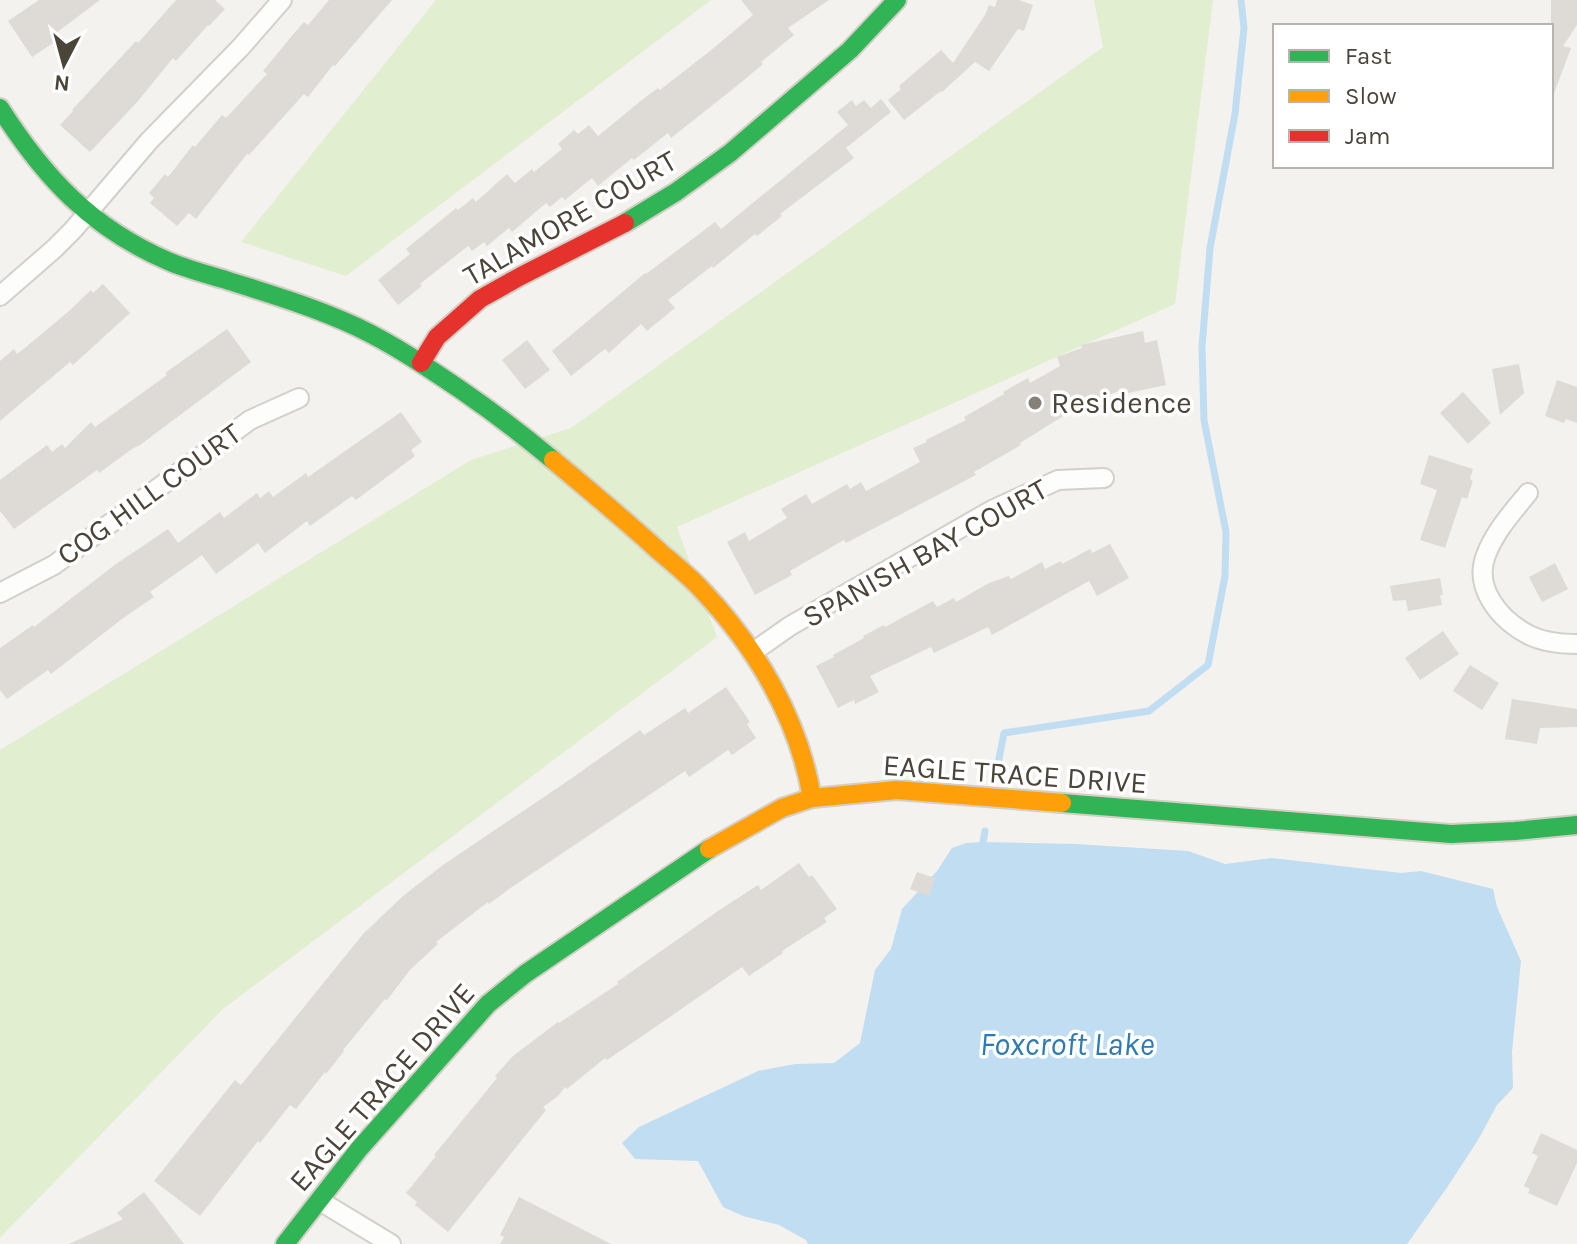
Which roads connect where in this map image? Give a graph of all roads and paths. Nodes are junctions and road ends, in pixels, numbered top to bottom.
1 (282, 0) edge
2 (897, 0) edge
3 (0, 108) edge
4 (87, 214) junction
5 (0, 296) edge
6 (421, 363) junction
7 (299, 398) dead end
8 (1104, 478) dead end
9 (1528, 493) dead end
10 (0, 593) edge
11 (1577, 644) edge
12 (753, 652) junction
13 (812, 798) junction
14 (1577, 825) edge
15 (320, 1201) junction
16 (285, 1244) edge
17 (391, 1244) edge

1 - 4 street
2 - 6 street, TALAMORE COURT
3 - 4 street
4 - 5 street
4 - 6 street
6 - 12 street
7 - 10 street, COG HILL COURT
8 - 12 street, SPANISH BAY COURT
9 - 11 street
12 - 13 street
13 - 14 street, EAGLE TRACE DRIVE
13 - 15 street, EAGLE TRACE DRIVE
15 - 16 street, EAGLE TRACE DRIVE
15 - 17 street

